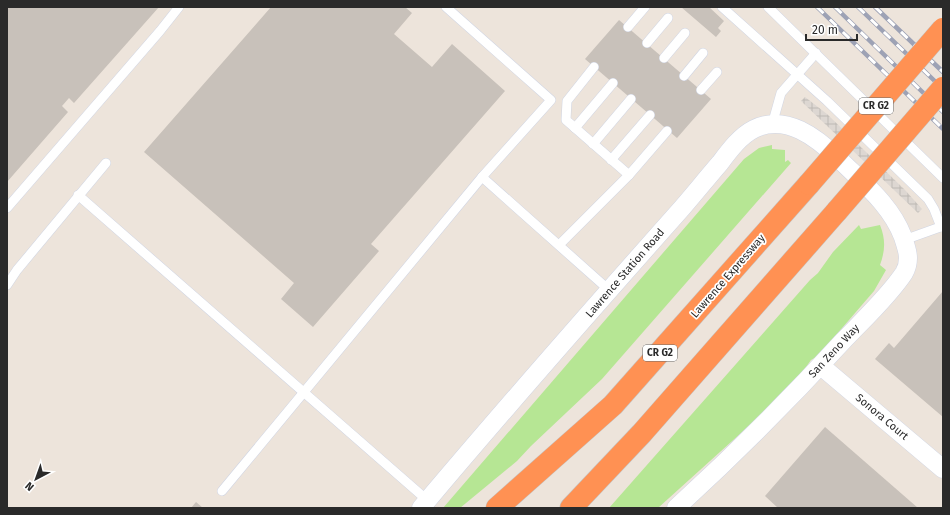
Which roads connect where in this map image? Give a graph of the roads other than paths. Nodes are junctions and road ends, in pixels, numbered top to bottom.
1 (179, 7) edge
2 (446, 7) edge
3 (645, 7) edge
4 (722, 7) edge
5 (768, 7) edge
6 (668, 18) dead end
7 (628, 28) dead end
8 (943, 29) edge
9 (685, 33) dead end
10 (646, 44) dead end
11 (703, 53) dead end
12 (816, 53) junction
13 (664, 58) dead end
14 (594, 67) dead end
15 (717, 72) dead end
16 (796, 74) junction
17 (684, 76) dead end
18 (613, 83) dead end
19 (943, 88) edge
20 (701, 90) dead end
21 (631, 99) dead end
22 (650, 115) dead end
23 (772, 124) junction
24 (575, 128) junction
25 (667, 130) dead end
26 (593, 144) junction
27 (612, 160) junction
28 (106, 162) dead end
29 (854, 174) joint
30 (629, 175) junction
31 (482, 178) junction
32 (943, 178) edge
33 (78, 195) junction
34 (7, 208) edge
35 (942, 226) edge
36 (904, 240) junction
37 (559, 245) junction
38 (7, 285) edge
39 (609, 290) junction
40 (821, 366) junction
41 (304, 392) junction
42 (943, 469) edge
43 (222, 491) dead end
44 (424, 504) edge
45 (497, 508) edge
46 (571, 508) edge
47 (676, 508) edge

1 - 34 lane
2 - 31 lane
3 - 7 lane
4 - 16 lane
5 - 12 lane
6 - 10 lane
8 - 45 highway, Lawrence Expressway / CR G2, bridge
9 - 13 lane
11 - 17 lane
12 - 16 lane
12 - 32 lane
14 - 24 lane
15 - 20 lane
16 - 23 lane
16 - 35 lane
18 - 24 lane
19 - 46 highway, bridge
21 - 26 lane
22 - 27 lane
23 - 29 street, Lawrence Station Road
23 - 39 street, Lawrence Station Road
24 - 26 lane
25 - 30 lane
26 - 27 lane
27 - 30 lane
28 - 33 lane
29 - 36 street, San Zeno Way
30 - 37 lane
31 - 37 lane
31 - 41 lane
33 - 38 lane
33 - 41 lane
35 - 36 lane
36 - 40 street, San Zeno Way
37 - 39 lane
39 - 44 street, Lawrence Station Road
40 - 42 street, Sonora Court
40 - 47 street, San Zeno Way
41 - 43 lane
41 - 44 lane

